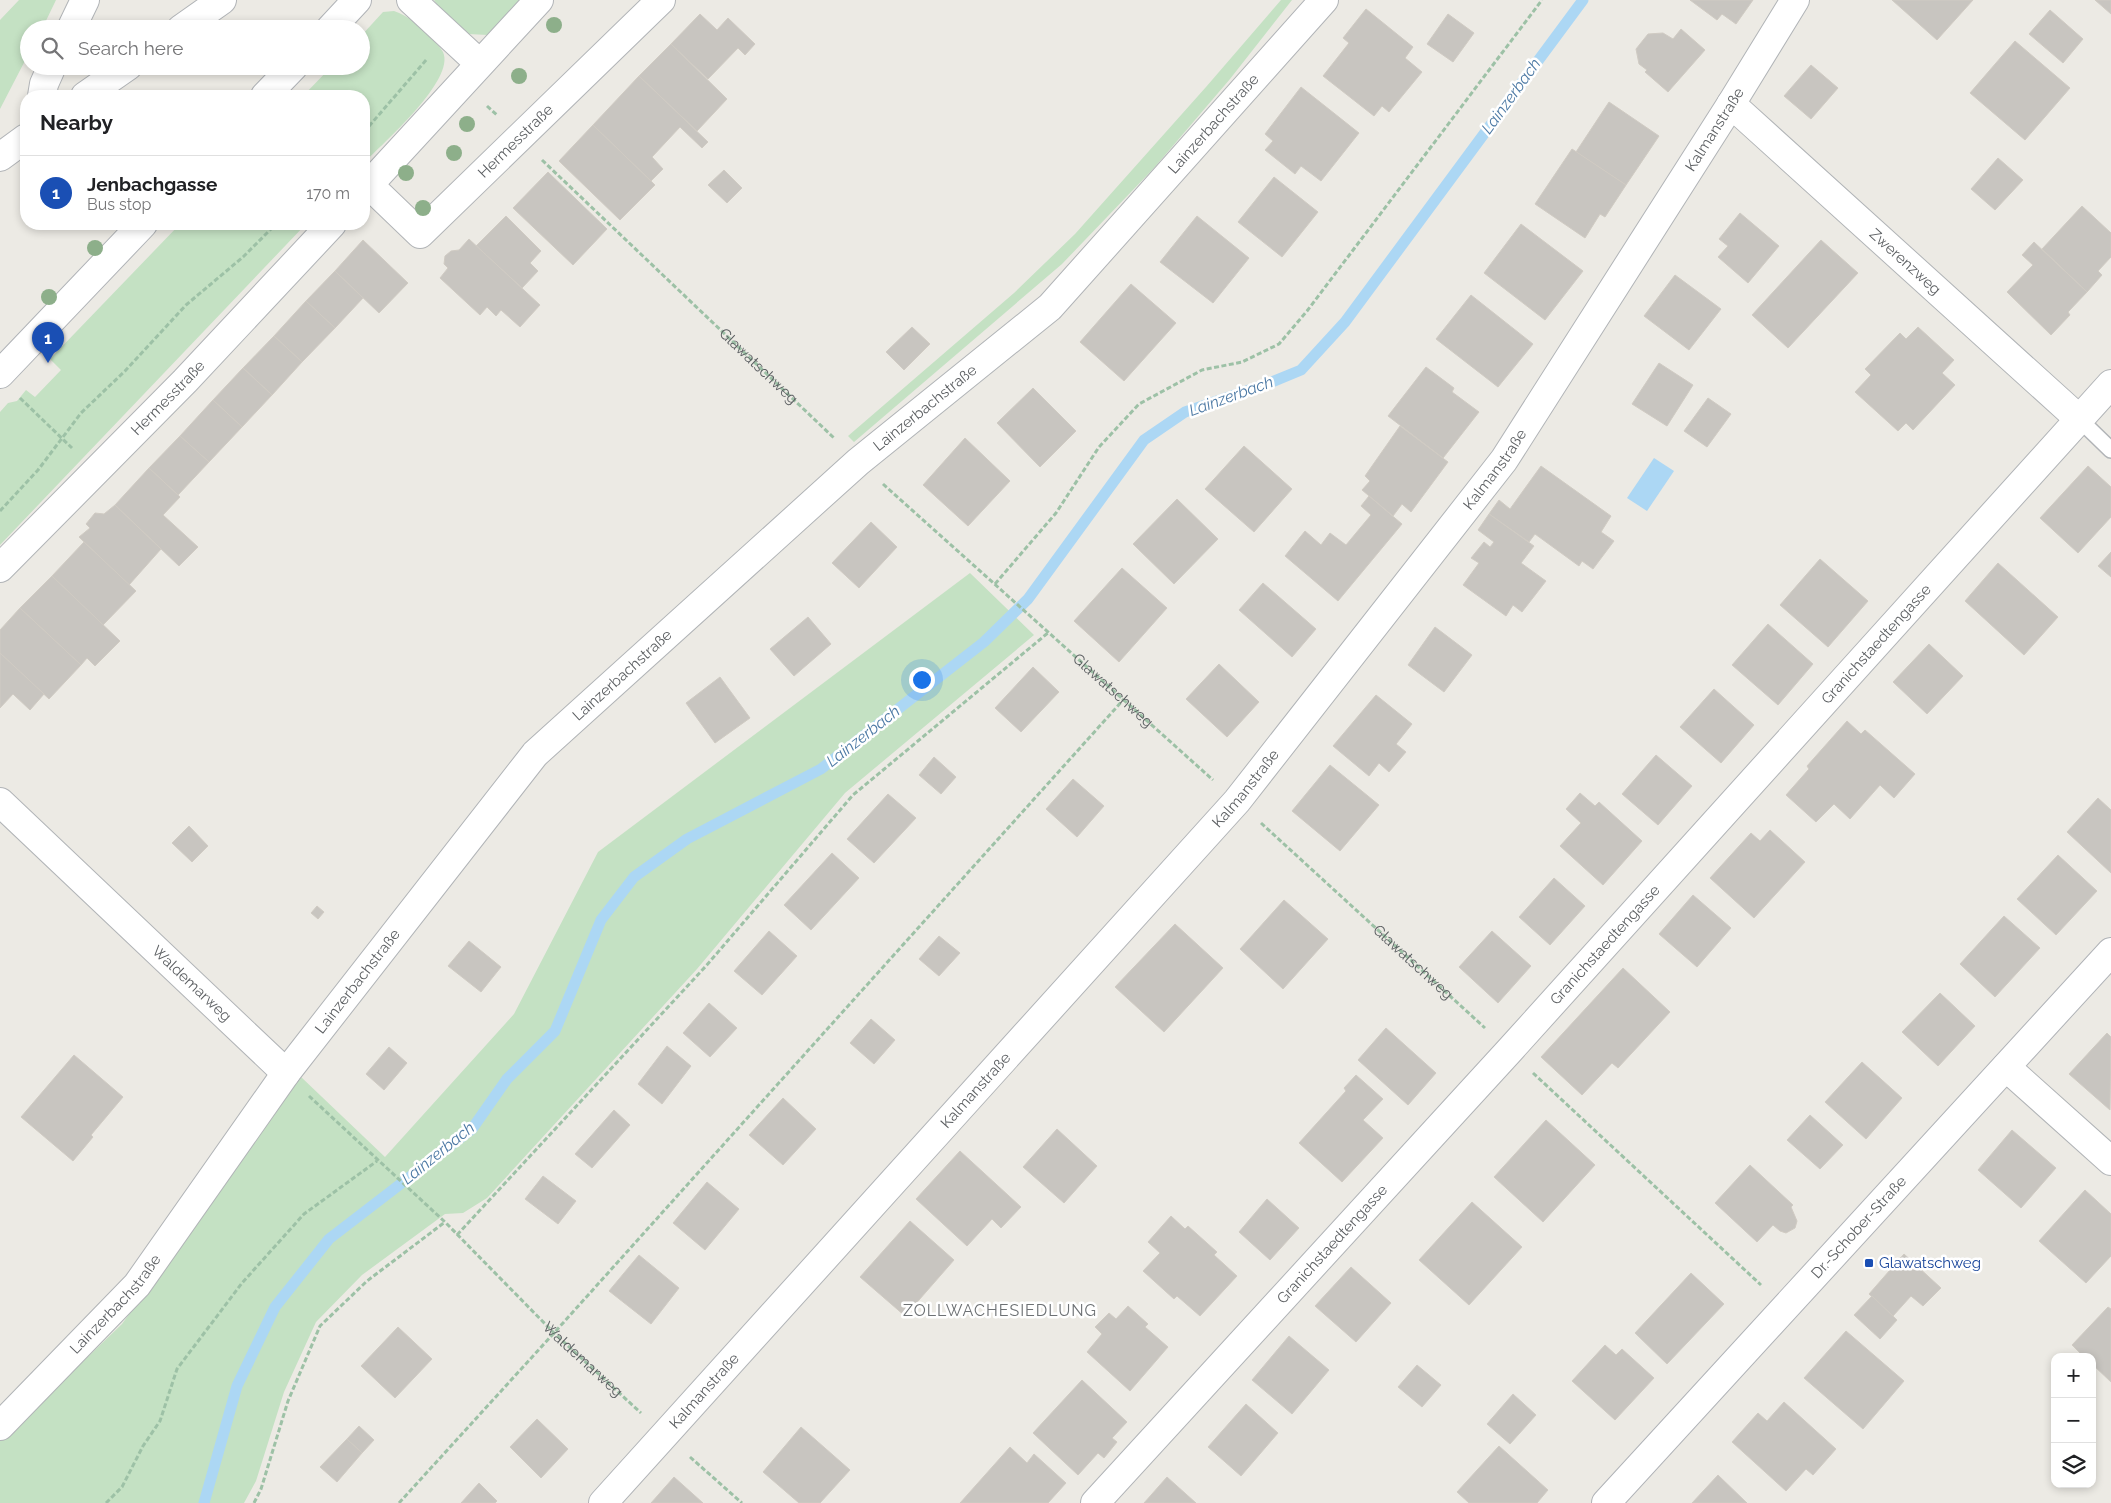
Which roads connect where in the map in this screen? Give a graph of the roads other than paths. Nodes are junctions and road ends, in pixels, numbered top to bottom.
1 (85, 0) edge
2 (222, 0) edge
3 (357, 0) edge
4 (411, 0) edge
5 (539, 0) edge
6 (661, 0) edge
7 (1324, 0) edge
8 (1795, 0) edge
9 (75, 20) edge
10 (194, 20) edge
11 (338, 20) edge
12 (479, 63) junction
13 (48, 75) edge
14 (115, 75) edge
15 (285, 75) edge
16 (43, 90) edge
17 (94, 90) edge
18 (271, 90) edge
19 (1731, 104) junction
20 (20, 142) edge
21 (0, 157) edge
22 (370, 183) edge
23 (370, 190) edge
24 (138, 230) edge
25 (326, 230) edge
26 (7, 383) edge
27 (2111, 384) edge
28 (2079, 419) junction
29 (2111, 450) edge
30 (0, 568) edge
31 (0, 802) edge
32 (2111, 952) edge
33 (2006, 1067) junction
34 (286, 1073) junction
35 (2111, 1161) edge
36 (0, 1426) edge
37 (603, 1503) edge
38 (1095, 1503) edge
39 (1606, 1503) edge

1 - 9 street
2 - 10 street
3 - 11 street
4 - 12 street
5 - 12 street, Hermesstraße
6 - 23 street, Hermesstraße
7 - 34 street, Lainzerbachstraße
8 - 19 street, Kalmanstraße
12 - 22 street, Hermesstraße
13 - 16 street
14 - 17 street
15 - 18 street
19 - 28 street, Zwerenzweg
19 - 37 street, Kalmanstraße
20 - 21 street
24 - 26 street
25 - 30 street, Hermesstraße
27 - 28 street, Granichstaedtengasse
28 - 29 lane
28 - 38 street, Granichstaedtengasse
31 - 34 street, Waldemarweg
32 - 33 street, Dr.-Schober-Straße
33 - 35 street
33 - 39 street, Dr.-Schober-Straße
34 - 36 street, Lainzerbachstraße

